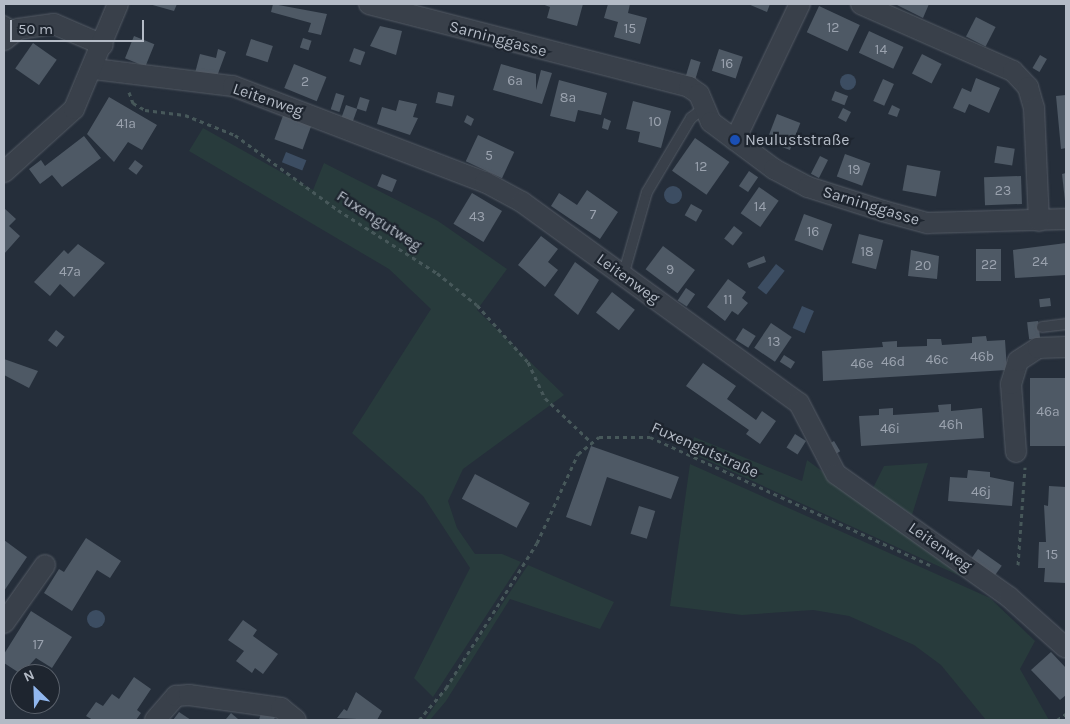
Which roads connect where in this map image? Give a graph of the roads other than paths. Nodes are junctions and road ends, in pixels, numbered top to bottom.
1 (118, 4) edge
2 (369, 4) edge
3 (800, 4) edge
4 (860, 4) edge
5 (9, 30) edge
6 (104, 45) junction
7 (94, 69) junction
8 (705, 107) junction
9 (735, 140) junction
10 (4, 172) edge
11 (1066, 219) edge
12 (1039, 221) junction
13 (623, 276) junction
14 (1066, 324) edge
15 (1042, 327) dead end
16 (1066, 347) edge
17 (1016, 452) road end
18 (46, 565) dead end
19 (4, 623) edge
20 (1066, 648) edge
21 (155, 720) edge
22 (296, 720) edge

1 - 6 street
2 - 8 street, Sarninggasse
3 - 9 street
4 - 12 street
5 - 6 street
6 - 7 street
7 - 10 street
7 - 13 street, Leitenweg
8 - 9 street, Sarninggasse
8 - 13 lane
9 - 12 street, Sarninggasse
11 - 12 street, Sarninggasse
13 - 20 street, Leitenweg
14 - 15 lane
16 - 17 street
18 - 19 street
21 - 22 street

